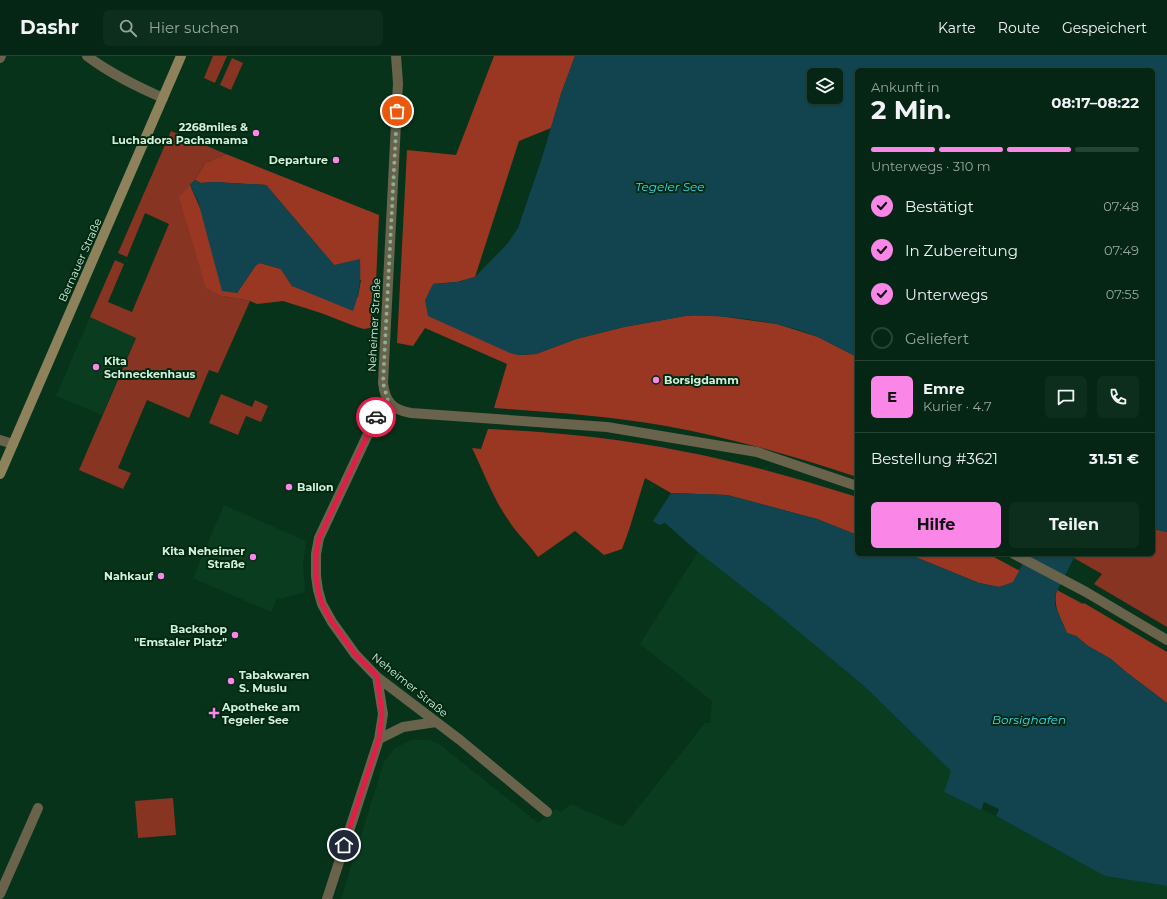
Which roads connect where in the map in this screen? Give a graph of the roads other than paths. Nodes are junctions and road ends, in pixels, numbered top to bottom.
1 (87, 56) edge
2 (182, 56) edge
3 (396, 56) edge
4 (163, 98) junction
5 (388, 401) junction
6 (0, 440) edge
7 (13, 444) junction
8 (0, 474) edge
9 (855, 485) edge
10 (1018, 556) edge
11 (1167, 640) edge
12 (377, 676) junction
13 (436, 722) junction
14 (379, 739) junction
15 (38, 808) dead end
16 (547, 812) dead end
17 (0, 894) edge
18 (327, 899) edge

1 - 4 street
2 - 4 main road, Bernauer Straße
3 - 5 street, Neheimer Straße
4 - 7 main road, Bernauer Straße
5 - 9 street
5 - 12 street, Neheimer Straße
6 - 7 street
7 - 8 main road, Bernauer Straße
10 - 11 street
12 - 13 street, Neheimer Straße
12 - 14 street
13 - 14 street
13 - 16 street, Neheimer Straße
14 - 18 street
15 - 17 street

